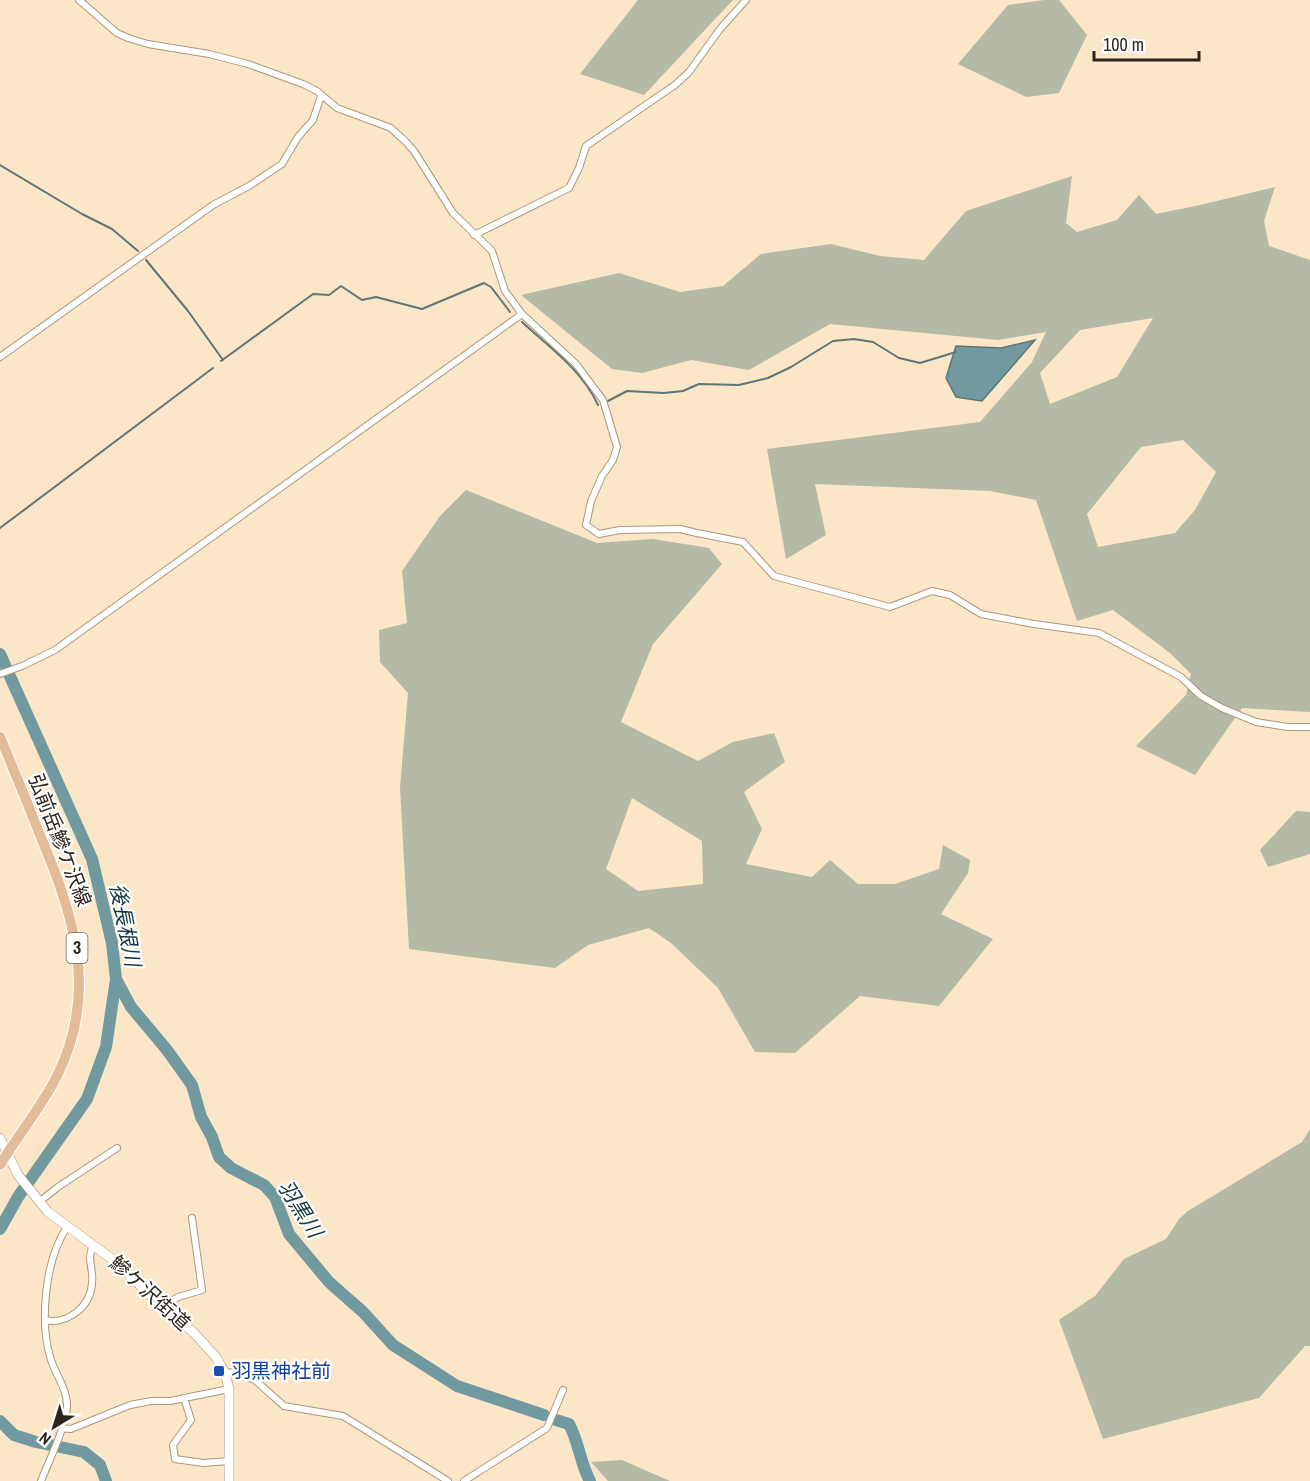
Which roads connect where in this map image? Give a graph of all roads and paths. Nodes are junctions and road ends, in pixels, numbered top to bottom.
1 (79, 0) edge
2 (746, 0) edge
3 (321, 96) junction
4 (474, 235) junction
5 (522, 314) junction
6 (0, 357) edge
7 (0, 674) edge
8 (1310, 727) edge
9 (0, 737) edge
10 (0, 1138) edge
11 (117, 1148) dead end
12 (7, 1154) junction
13 (0, 1165) edge
14 (37, 1200) junction
15 (192, 1218) dead end
16 (67, 1227) junction
17 (93, 1245) junction
18 (163, 1307) junction
19 (45, 1320) junction
20 (225, 1373) junction
21 (229, 1389) junction
22 (563, 1390) dead end
23 (184, 1398) junction
24 (62, 1428) junction
25 (229, 1461) junction
26 (41, 1481) edge
27 (229, 1481) edge
28 (448, 1481) edge
29 (464, 1481) edge

1 - 3 street
2 - 4 street
3 - 4 street
3 - 6 street
4 - 5 street
5 - 7 street
5 - 8 street
9 - 12 main road, 弘前岳鰺ケ沢線 / 3
10 - 12 street, 鰺ケ沢街道
11 - 14 street
12 - 13 main road, 3
12 - 14 street, 鰺ケ沢街道
14 - 16 street, 鰺ケ沢街道
15 - 18 street
16 - 17 street, 鰺ケ沢街道
16 - 19 street
17 - 18 street, 鰺ケ沢街道
17 - 19 street
18 - 20 street, 鰺ケ沢街道
19 - 24 street
20 - 21 street, 鰺ケ沢街道
20 - 28 street
21 - 23 street
21 - 25 street, 鰺ケ沢街道
22 - 29 street
23 - 24 street
23 - 25 street
24 - 26 street
25 - 27 street, 鰺ケ沢街道

